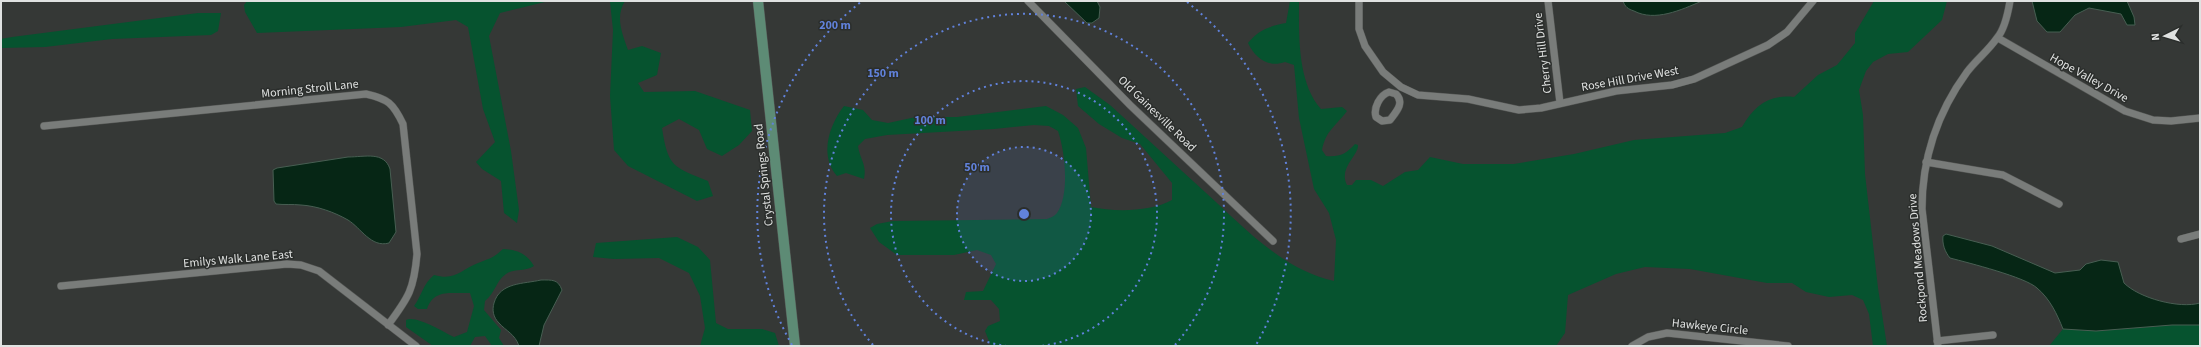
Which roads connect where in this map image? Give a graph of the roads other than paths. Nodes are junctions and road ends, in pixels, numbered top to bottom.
1 (758, 1) edge
2 (1028, 1) edge
3 (1359, 1) edge
4 (1548, 1) edge
5 (1814, 1) edge
6 (2010, 1) edge
7 (1998, 38) junction
8 (1560, 103) junction
9 (2200, 118) edge
10 (44, 126) dead end
11 (1926, 162) junction
12 (2059, 204) dead end
13 (2200, 234) edge
14 (2181, 239) dead end
15 (1273, 241) dead end
16 (61, 286) dead end
17 (388, 325) junction
18 (1993, 335) dead end
19 (1937, 344) edge
20 (416, 346) edge
21 (795, 346) edge
22 (1632, 346) edge
23 (1788, 346) edge

1 - 21 street, Crystal Springs Road
2 - 15 street, Old Gainesville Road
3 - 8 street, Rose Hill Drive West
4 - 8 street, Cherry Hill Drive
5 - 8 street, Rose Hill Drive West
6 - 7 street, Rockpond Meadows Drive
7 - 9 street, Hope Valley Drive
7 - 11 street, Rockpond Meadows Drive
10 - 17 street, Morning Stroll Lane
11 - 12 street
11 - 19 street, Rockpond Meadows Drive
13 - 14 street
16 - 17 street, Emilys Walk Lane East
17 - 20 street, Emilys Walk Lane East
18 - 19 street
22 - 23 street, Hawkeye Circle

